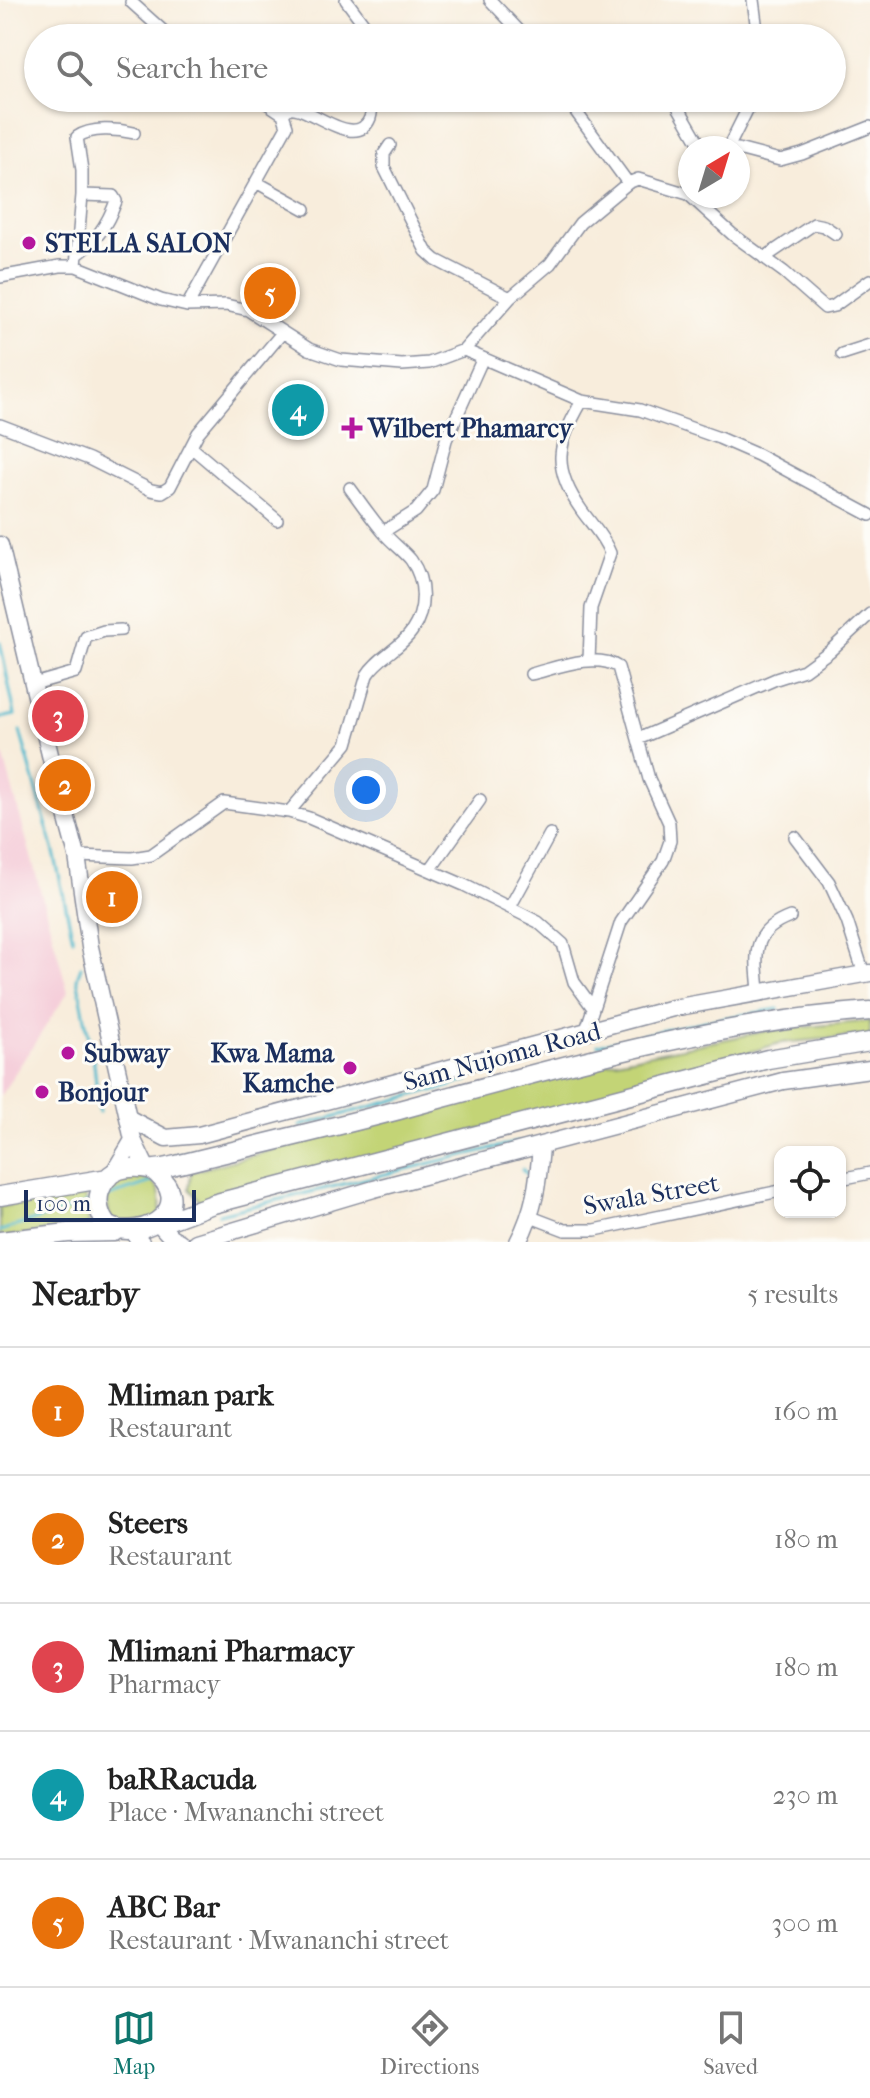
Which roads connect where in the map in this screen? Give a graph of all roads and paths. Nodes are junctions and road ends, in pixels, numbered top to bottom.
1 (346, 0) edge
2 (490, 0) edge
3 (753, 0) edge
4 (131, 2) dead end
5 (155, 24) edge
6 (364, 24) edge
7 (513, 24) edge
8 (756, 24) edge
9 (280, 112) edge
10 (305, 112) edge
11 (371, 112) edge
12 (576, 112) edge
13 (681, 112) edge
14 (747, 112) edge
15 (283, 114) joint
16 (870, 127) edge
17 (134, 133) dead end
18 (695, 136) edge
19 (737, 136) edge
20 (390, 145) dead end
21 (750, 152) edge
22 (256, 182) junction
23 (628, 183) junction
24 (678, 190) edge
25 (82, 195) junction
26 (705, 208) edge
27 (305, 209) dead end
28 (836, 234) dead end
29 (764, 258) junction
30 (76, 261) junction
31 (0, 277) edge
32 (870, 280) edge
33 (510, 298) junction
34 (187, 306) junction
35 (282, 333) junction
36 (870, 345) edge
37 (464, 350) junction
38 (842, 354) dead end
39 (482, 360) junction
40 (582, 401) junction
41 (0, 425) edge
42 (191, 447) junction
43 (350, 488) dead end
44 (870, 515) edge
45 (277, 520) dead end
46 (383, 532) junction
47 (0, 545) edge
48 (870, 614) edge
49 (121, 630) dead end
50 (589, 661) junction
51 (531, 674) dead end
52 (34, 684) junction
53 (638, 739) junction
54 (480, 800) dead end
55 (289, 812) junction
56 (550, 834) dead end
57 (795, 837) dead end
58 (77, 856) junction
59 (430, 870) junction
60 (510, 907) junction
61 (790, 917) dead end
62 (867, 973) edge
63 (759, 991) junction
64 (593, 1008) junction
65 (870, 1011) edge
66 (586, 1030) junction
67 (870, 1042) edge
68 (870, 1069) edge
69 (130, 1119) junction
70 (133, 1140) junction
71 (541, 1147) junction
72 (149, 1168) junction
73 (870, 1173) edge
74 (111, 1175) junction
75 (846, 1178) edge
76 (774, 1192) edge
77 (0, 1196) edge
78 (531, 1217) junction
79 (164, 1224) junction
80 (130, 1239) edge
81 (0, 1241) edge
82 (199, 1241) edge
83 (180, 1242) edge
84 (518, 1242) edge

1 - 6 street
2 - 7 street
3 - 8 street
4 - 5 street
9 - 15 street
10 - 11 street
12 - 23 street
13 - 18 street
14 - 19 street
15 - 22 street
16 - 21 street
17 - 25 street
20 - 33 street
22 - 27 street
22 - 34 street
23 - 24 street
23 - 33 street
25 - 30 street
25 - 30 street
26 - 29 street
28 - 29 street
29 - 32 street
30 - 31 street
30 - 34 street
33 - 37 street
34 - 35 street
35 - 37 street
35 - 42 street
36 - 38 street
37 - 39 street
39 - 40 street
39 - 46 street
40 - 44 street
40 - 50 street
41 - 42 street
42 - 45 street
43 - 46 street
46 - 55 street
47 - 52 street
48 - 53 street
49 - 52 street
50 - 51 street
50 - 53 street
52 - 58 street
53 - 64 street
54 - 59 street
55 - 58 street
55 - 59 street
56 - 60 street
57 - 62 street
58 - 69 street
59 - 60 street
60 - 64 street
61 - 63 street
62 - 63 street
63 - 66 street
64 - 66 street
65 - 72 main road, Sam Nujoma Road
66 - 69 street
67 - 79 main road
68 - 71 street
69 - 70 street
70 - 72 street
70 - 74 street
71 - 78 street
71 - 82 street
72 - 74 main road
72 - 79 main road
73 - 75 street
74 - 77 main road
74 - 80 main road
76 - 78 street, Swala Street
78 - 84 street
79 - 80 main road
79 - 83 street
80 - 81 main road

